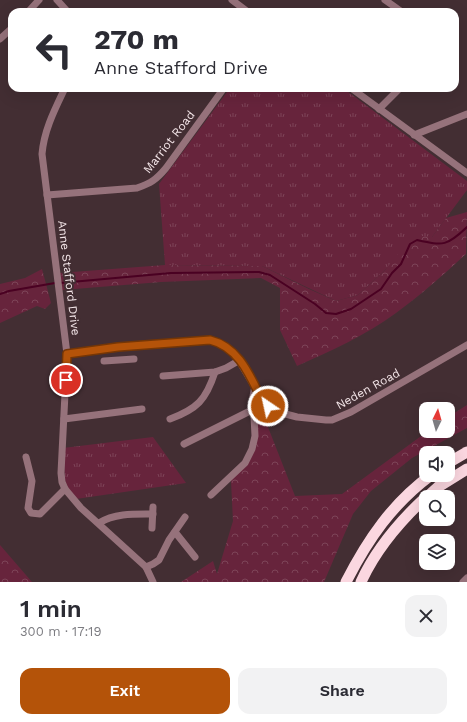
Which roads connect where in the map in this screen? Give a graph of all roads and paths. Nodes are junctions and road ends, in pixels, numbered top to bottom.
1 (39, 0) edge
2 (57, 0) edge
3 (232, 0) edge
4 (386, 0) edge
5 (32, 8) edge
6 (64, 8) edge
7 (243, 8) edge
8 (397, 8) edge
9 (8, 32) edge
10 (0, 39) edge
11 (63, 92) edge
12 (221, 92) edge
13 (356, 92) edge
14 (396, 92) edge
15 (379, 109) junction
16 (467, 114) edge
17 (414, 135) junction
18 (467, 173) edge
19 (47, 195) junction
20 (467, 345) edge
21 (118, 347) junction
22 (67, 354) junction
23 (121, 359) junction
24 (134, 359) dead end
25 (240, 360) junction
26 (104, 361) dead end
27 (216, 372) junction
28 (163, 376) dead end
29 (255, 386) junction
30 (142, 409) dead end
31 (254, 409) junction
32 (64, 419) junction
33 (170, 419) dead end
34 (184, 444) dead end
35 (467, 452) edge
36 (26, 457) dead end
37 (455, 459) edge
38 (467, 469) edge
39 (423, 482) edge
40 (65, 489) junction
41 (434, 490) edge
42 (211, 495) dead end
43 (419, 503) edge
44 (184, 518) dead end
45 (99, 523) junction
46 (152, 528) dead end
47 (175, 532) junction
48 (195, 557) dead end
49 (146, 567) junction
50 (467, 578) edge
51 (153, 582) edge
52 (346, 582) edge
53 (360, 582) edge
54 (463, 582) edge

1 - 5 street
2 - 6 street
3 - 7 street
4 - 8 street
9 - 10 street
11 - 19 street, Anne Stafford Drive
12 - 19 street, Marriot Road
13 - 15 street
14 - 15 street
15 - 17 street
16 - 17 street
17 - 18 street
19 - 22 street, Anne Stafford Drive
20 - 29 street, Neden Road
21 - 22 street, Neden Road
21 - 23 street
21 - 25 street, Neden Road
22 - 32 street, Anne Stafford Drive
23 - 24 street
23 - 26 street
25 - 27 street
25 - 29 street, Neden Road
27 - 28 street
27 - 33 street
29 - 31 street
30 - 32 street
31 - 34 street
31 - 42 street
32 - 40 street, Anne Stafford Drive
35 - 37 highway
36 - 40 street
38 - 41 highway
39 - 52 highway
40 - 45 street, Anne Stafford Drive
43 - 53 highway
44 - 47 street
45 - 46 street
45 - 49 street, Anne Stafford Drive
47 - 48 street
47 - 49 street
49 - 51 street, Anne Stafford Drive
50 - 54 street

